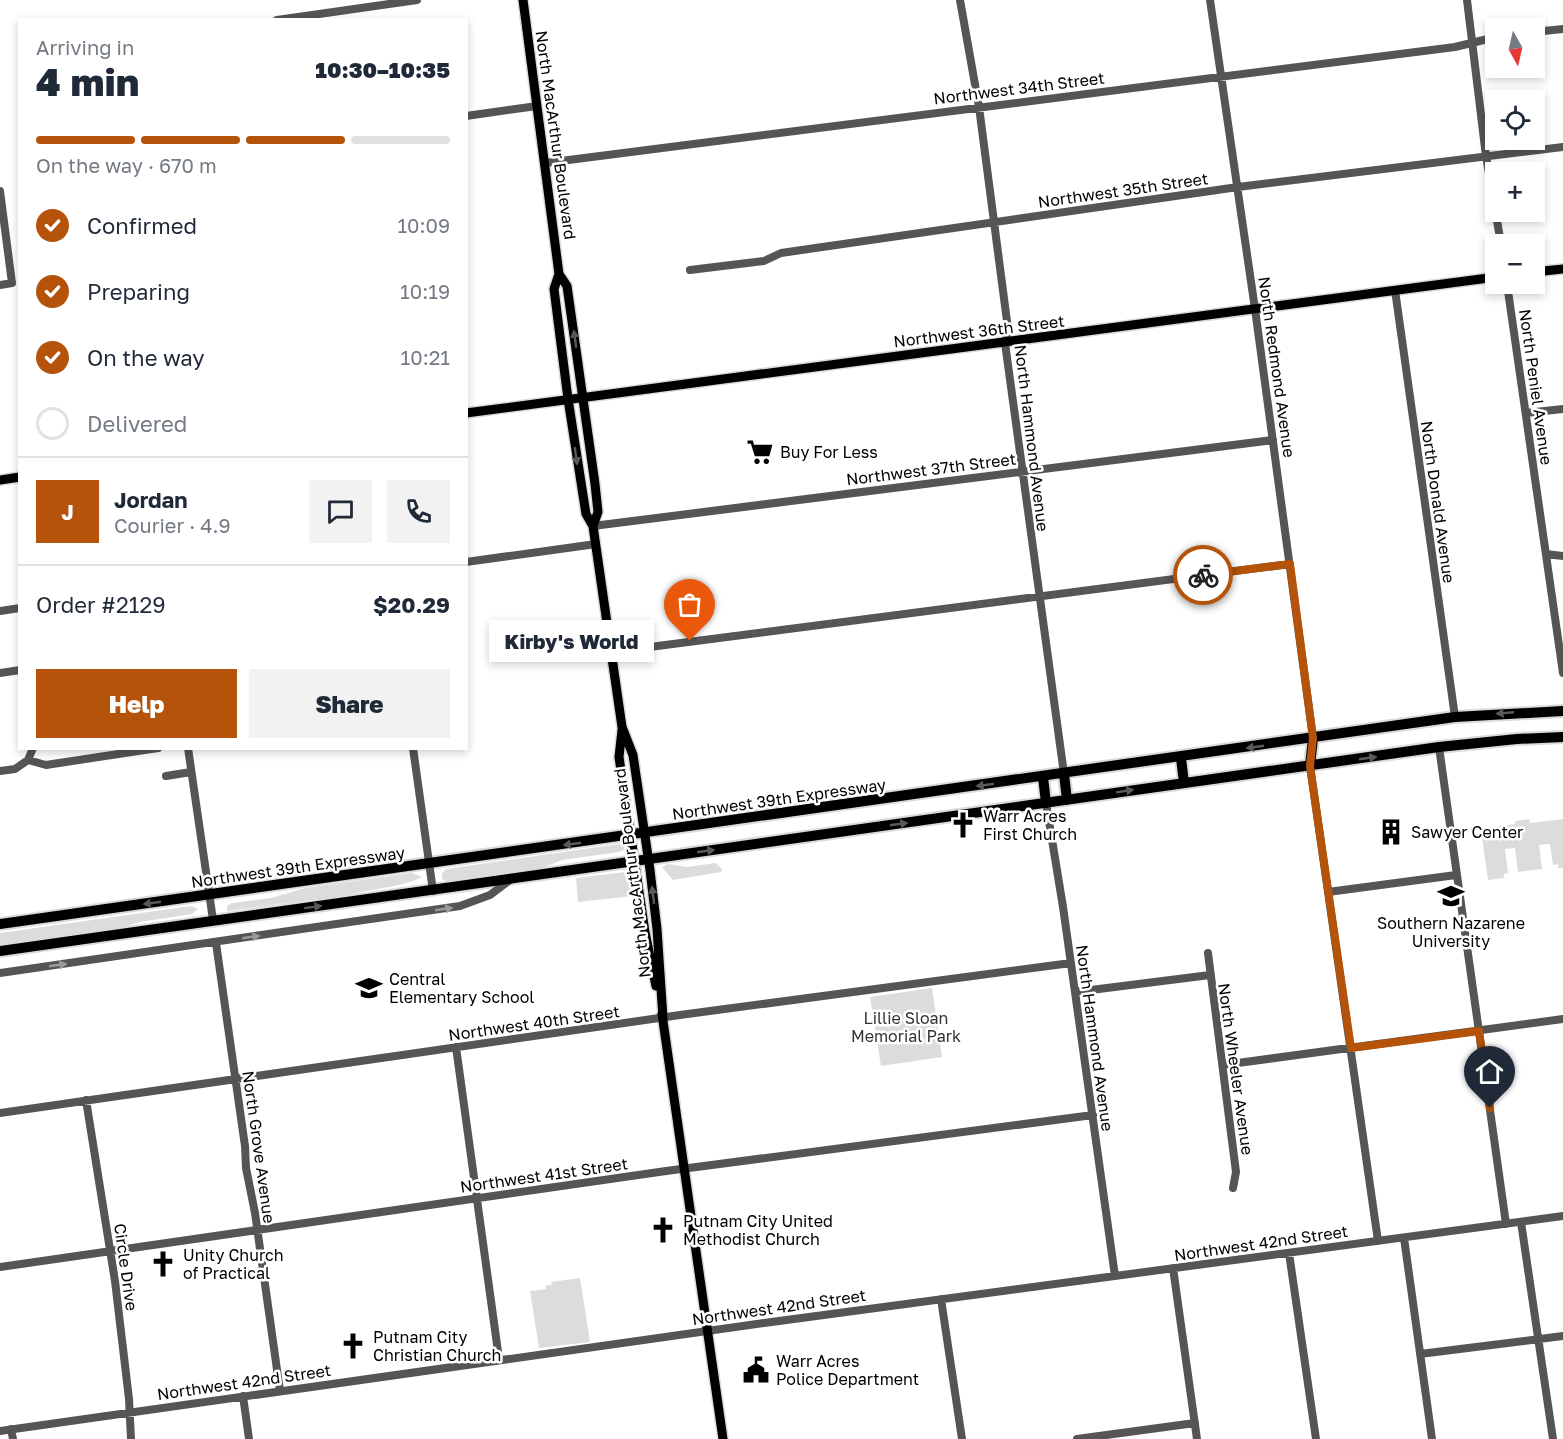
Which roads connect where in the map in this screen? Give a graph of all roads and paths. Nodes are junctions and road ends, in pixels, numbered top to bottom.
1 (417, 0) edge
2 (523, 0) edge
3 (960, 0) edge
4 (1210, 0) edge
5 (1467, 0) edge
6 (291, 18) edge
7 (1563, 29) edge
8 (1545, 31) edge
9 (1485, 39) edge
10 (1473, 42) junction
11 (1221, 76) junction
12 (537, 106) junction
13 (979, 107) junction
14 (468, 116) edge
15 (1563, 147) edge
16 (1486, 156) junction
17 (545, 163) junction
18 (1238, 188) junction
19 (0, 191) edge
20 (993, 223) junction
21 (1499, 234) edge
22 (1563, 269) edge
23 (690, 270) dead end
24 (1545, 271) edge
25 (559, 273) junction
26 (1485, 278) edge
27 (0, 285) edge
28 (1395, 290) junction
29 (1508, 294) edge
30 (1255, 309) junction
31 (1005, 343) junction
32 (584, 397) junction
33 (568, 399) junction
34 (1563, 409) edge
35 (468, 413) edge
36 (1526, 413) junction
37 (1273, 440) junction
38 (1022, 471) junction
39 (18, 477) edge
40 (0, 480) edge
41 (593, 526) junction
42 (596, 544) junction
43 (1546, 554) junction
44 (1563, 556) edge
45 (468, 562) edge
46 (1290, 564) junction
47 (1040, 596) junction
48 (18, 608) edge
49 (0, 611) edge
50 (611, 652) junction
51 (18, 670) edge
52 (0, 673) edge
53 (1563, 673) edge
54 (1563, 711) edge
55 (1455, 717) junction
56 (622, 727) junction
57 (1563, 737) edge
58 (1313, 738) junction
59 (1439, 747) junction
60 (32, 750) edge
61 (146, 750) edge
62 (188, 750) edge
63 (413, 750) edge
64 (1180, 758) junction
65 (28, 760) junction
66 (1310, 766) junction
67 (0, 771) edge
68 (191, 772) junction
69 (1064, 774) junction
70 (165, 776) dead end
71 (1043, 777) junction
72 (1184, 783) junction
73 (1067, 800) junction
74 (1046, 803) junction
75 (644, 834) junction
76 (630, 836) junction
77 (648, 860) junction
78 (634, 862) junction
79 (431, 864) junction
80 (1456, 875) junction
81 (510, 880) junction
82 (434, 891) junction
83 (1328, 892) junction
84 (210, 894) junction
85 (213, 920) junction
86 (0, 924) edge
87 (216, 943) junction
88 (0, 951) edge
89 (1208, 953) dead end
90 (1071, 963) junction
91 (0, 973) edge
92 (1210, 975) junction
93 (1076, 992) junction
94 (663, 1018) junction
95 (1563, 1019) edge
96 (1479, 1031) junction
97 (456, 1047) junction
98 (1351, 1048) junction
99 (1223, 1065) junction
100 (236, 1078) junction
101 (86, 1100) junction
102 (0, 1113) edge
103 (1093, 1115) junction
104 (685, 1169) junction
105 (1233, 1188) dead end
106 (476, 1199) junction
107 (1563, 1216) edge
108 (1521, 1222) junction
109 (1506, 1224) junction
110 (258, 1230) junction
111 (1404, 1238) junction
112 (1378, 1241) junction
113 (111, 1251) junction
114 (1289, 1253) junction
115 (0, 1267) edge
116 (1173, 1268) junction
117 (1115, 1276) junction
118 (941, 1299) junction
119 (708, 1330) junction
120 (1563, 1336) edge
121 (1538, 1339) junction
122 (1420, 1354) junction
123 (499, 1359) junction
124 (280, 1391) junction
125 (243, 1396) junction
126 (129, 1412) junction
127 (1195, 1423) junction
128 (11, 1429) junction
129 (0, 1431) edge
130 (13, 1439) edge
131 (131, 1439) edge
132 (249, 1439) edge
133 (723, 1439) edge
134 (962, 1439) edge
135 (1077, 1439) edge
136 (1197, 1439) edge
137 (1316, 1439) edge
138 (1432, 1439) edge
139 (1552, 1439) edge

1 - 6 street
2 - 12 main road, North MacArthur Boulevard
3 - 13 street, North Hammond Avenue
4 - 11 street, North Redmond Avenue
5 - 10 street
7 - 8 street
9 - 10 street, Northwest 34th Street
10 - 11 street, Northwest 34th Street
10 - 16 street
11 - 13 street, Northwest 34th Street
11 - 18 street, North Redmond Avenue
12 - 14 street
12 - 17 main road, North MacArthur Boulevard
13 - 17 street, Northwest 34th Street
13 - 20 street, North Hammond Avenue
15 - 16 street, Northwest 35th Street
16 - 18 street, Northwest 35th Street
16 - 21 street
17 - 25 main road, North MacArthur Boulevard
18 - 20 street, Northwest 35th Street
18 - 30 street, North Redmond Avenue
19 - 27 street
20 - 23 street, Northwest 35th Street
20 - 31 street, North Hammond Avenue
22 - 24 main road
32 -> 25 main road, North MacArthur Boulevard
25 - 33 main road, North MacArthur Boulevard
26 - 28 main road, Northwest 36th Street
28 - 30 main road, Northwest 36th Street
28 - 55 street, North Donald Avenue
29 - 36 street, North Peniel Avenue
30 - 31 main road, Northwest 36th Street
30 - 37 street, North Redmond Avenue
31 - 32 main road, Northwest 36th Street
31 - 38 street, North Hammond Avenue
32 - 33 main road, Northwest 36th Street
32 - 41 main road, North MacArthur Boulevard
33 - 35 main road, Northwest 36th Street
33 -> 41 main road, North MacArthur Boulevard
34 - 36 street
36 - 43 street, North Peniel Avenue
37 - 38 street, Northwest 37th Street
37 - 46 street, North Redmond Avenue
38 - 41 street, Northwest 37th Street
38 - 47 street, North Hammond Avenue
39 - 40 main road
41 - 42 main road, North MacArthur Boulevard
42 - 45 street
42 - 50 main road, North MacArthur Boulevard
43 - 44 street
43 - 53 street, North Peniel Avenue
46 - 47 street
46 - 58 street, North Redmond Avenue
47 - 50 street
47 - 69 street, North Hammond Avenue
48 - 49 street
50 - 56 main road, North MacArthur Boulevard
51 - 52 street
54 -> 55 highway, Northwest 39th Expressway
55 - 58 highway, Northwest 39th Expressway
56 - 75 main road, North MacArthur Boulevard
56 - 76 main road, North MacArthur Boulevard
57 - 59 highway
58 -> 64 highway, Northwest 39th Expressway
58 - 66 highway
66 -> 59 highway
59 - 80 street
60 - 65 street
61 - 65 street
62 - 68 street
63 - 79 street
64 - 69 highway, Northwest 39th Expressway
64 - 72 highway
65 - 67 street
66 - 72 highway
66 - 83 street
68 - 70 street
68 - 84 street
69 - 71 highway, Northwest 39th Expressway
69 - 73 highway
71 - 74 highway
71 -> 75 highway, Northwest 39th Expressway
73 -> 72 highway
73 - 74 highway
77 -> 74 highway
74 - 90 street, North Hammond Avenue
75 - 76 highway, Northwest 39th Expressway
75 - 77 main road, North MacArthur Boulevard
76 - 78 main road, North MacArthur Boulevard
76 -> 79 highway, Northwest 39th Expressway
77 - 78 highway
94 -> 77 main road, North MacArthur Boulevard
78 - 81 highway
78 - 94 main road, North MacArthur Boulevard
79 - 82 street
79 - 84 highway, Northwest 39th Expressway
80 - 83 street
80 - 96 street
81 - 82 highway
87 -> 81 street
85 -> 82 highway
83 - 98 street
84 - 85 street
84 -> 86 highway, Northwest 39th Expressway
85 - 88 highway
91 -> 87 street
87 - 100 street, North Grove Avenue
89 - 92 street, North Wheeler Avenue
90 - 93 street, North Hammond Avenue
90 - 94 street, Northwest 40th Street
92 - 93 street
92 - 99 street, North Wheeler Avenue
93 - 103 street, North Hammond Avenue
94 - 97 street, Northwest 40th Street
94 - 104 main road, North MacArthur Boulevard
95 - 96 street
96 - 98 street
96 - 109 street
97 - 100 street, Northwest 40th Street
97 - 106 street
98 - 99 street
98 - 112 street
99 - 105 street, North Wheeler Avenue
100 - 101 street, Northwest 40th Street
100 - 110 street, North Grove Avenue
101 - 102 street, Northwest 40th Street
101 - 113 street, Circle Drive
103 - 104 street, Northwest 41st Street
103 - 117 street, North Hammond Avenue
104 - 106 street, Northwest 41st Street
104 - 119 main road, North MacArthur Boulevard
106 - 110 street, Northwest 41st Street
106 - 123 street
107 - 108 street, Northwest 42nd Street
108 - 109 street, Northwest 42nd Street
108 - 121 street
109 - 111 street, Northwest 42nd Street
110 - 113 street, Northwest 41st Street
110 - 124 street, North Grove Avenue
111 - 112 street, Northwest 42nd Street
111 - 122 street
112 - 114 street, Northwest 42nd Street
113 - 115 street, Northwest 41st Street
113 - 126 street, Circle Drive
114 - 116 street, Northwest 42nd Street
114 - 137 street
116 - 117 street, Northwest 42nd Street
116 - 127 street
117 - 118 street, Northwest 42nd Street
118 - 119 street, Northwest 42nd Street
118 - 134 street
119 - 123 street, Northwest 42nd Street
119 - 133 main road, North MacArthur Boulevard
120 - 121 street
121 - 122 street
121 - 139 street
122 - 138 street
123 - 124 street, Northwest 42nd Street
124 - 125 street, Northwest 42nd Street
125 - 126 street, Northwest 42nd Street
125 - 132 street
126 - 128 street, Northwest 42nd Street
126 - 131 street, Circle Drive
127 - 135 street
127 - 136 street
128 - 129 street, Northwest 42nd Street
128 - 130 street

